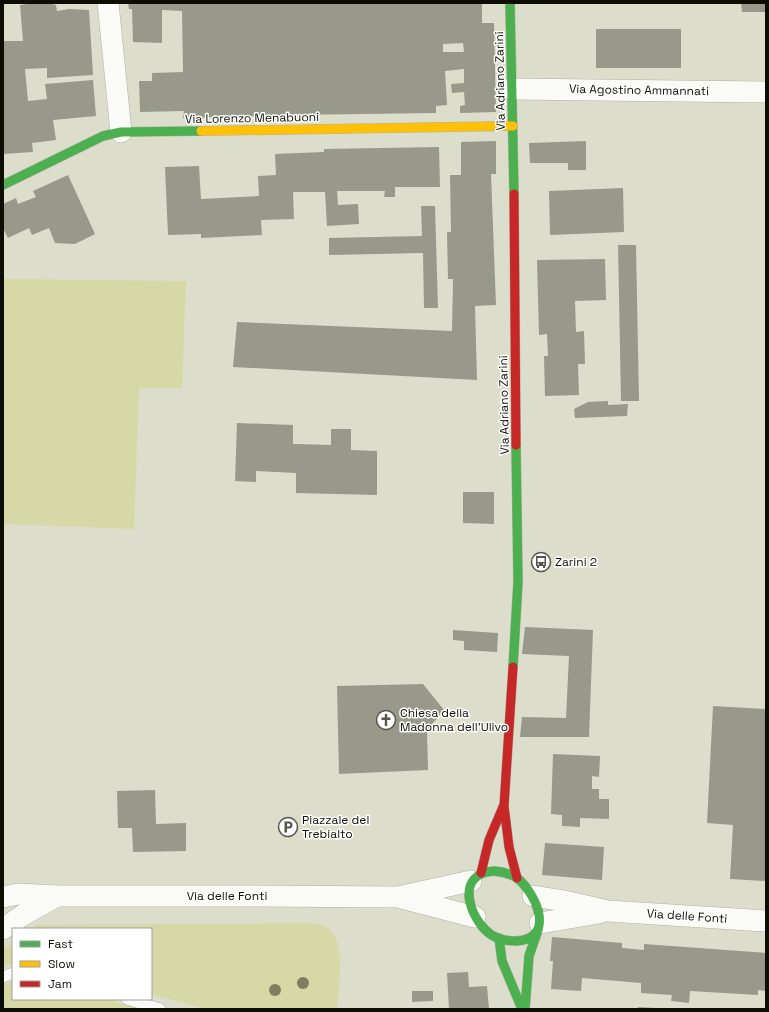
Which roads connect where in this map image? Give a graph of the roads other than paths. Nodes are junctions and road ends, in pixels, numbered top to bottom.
1 (108, 3) edge
2 (510, 3) edge
3 (512, 89) junction
4 (766, 92) edge
5 (513, 126) junction
6 (121, 132) junction
7 (3, 185) edge
8 (504, 806) junction
9 (476, 877) junction
10 (516, 878) junction
11 (57, 896) junction
12 (533, 896) junction
13 (3, 897) edge
14 (398, 897) junction
15 (608, 911) junction
16 (475, 917) junction
17 (766, 921) edge
18 (539, 927) junction
19 (3, 929) edge
20 (499, 938) junction
21 (130, 1000) edge
22 (160, 1009) edge
23 (524, 1009) edge

1 - 6 street
2 - 3 street, Via Adriano Zarini
3 - 4 street, Via Agostino Ammannati
3 - 5 street, Via Adriano Zarini
5 - 6 street, Via Lorenzo Menabuoni
5 - 8 street, Via Adriano Zarini
6 - 7 street, Via Lorenzo Menabuoni
8 - 9 street
8 - 10 street
9 - 10 street
9 - 14 street, Via delle Fonti
9 - 16 street
10 - 12 street
11 - 13 street, Via delle Fonti
11 - 14 street, Via delle Fonti
11 - 19 street, Via delle Fonti
12 - 15 street, Via delle Fonti
12 - 18 street
14 - 16 street, Via delle Fonti
15 - 17 street, Via delle Fonti
15 - 18 street, Via delle Fonti
16 - 20 street
18 - 20 street
18 - 23 street
20 - 23 street
21 - 22 lane

